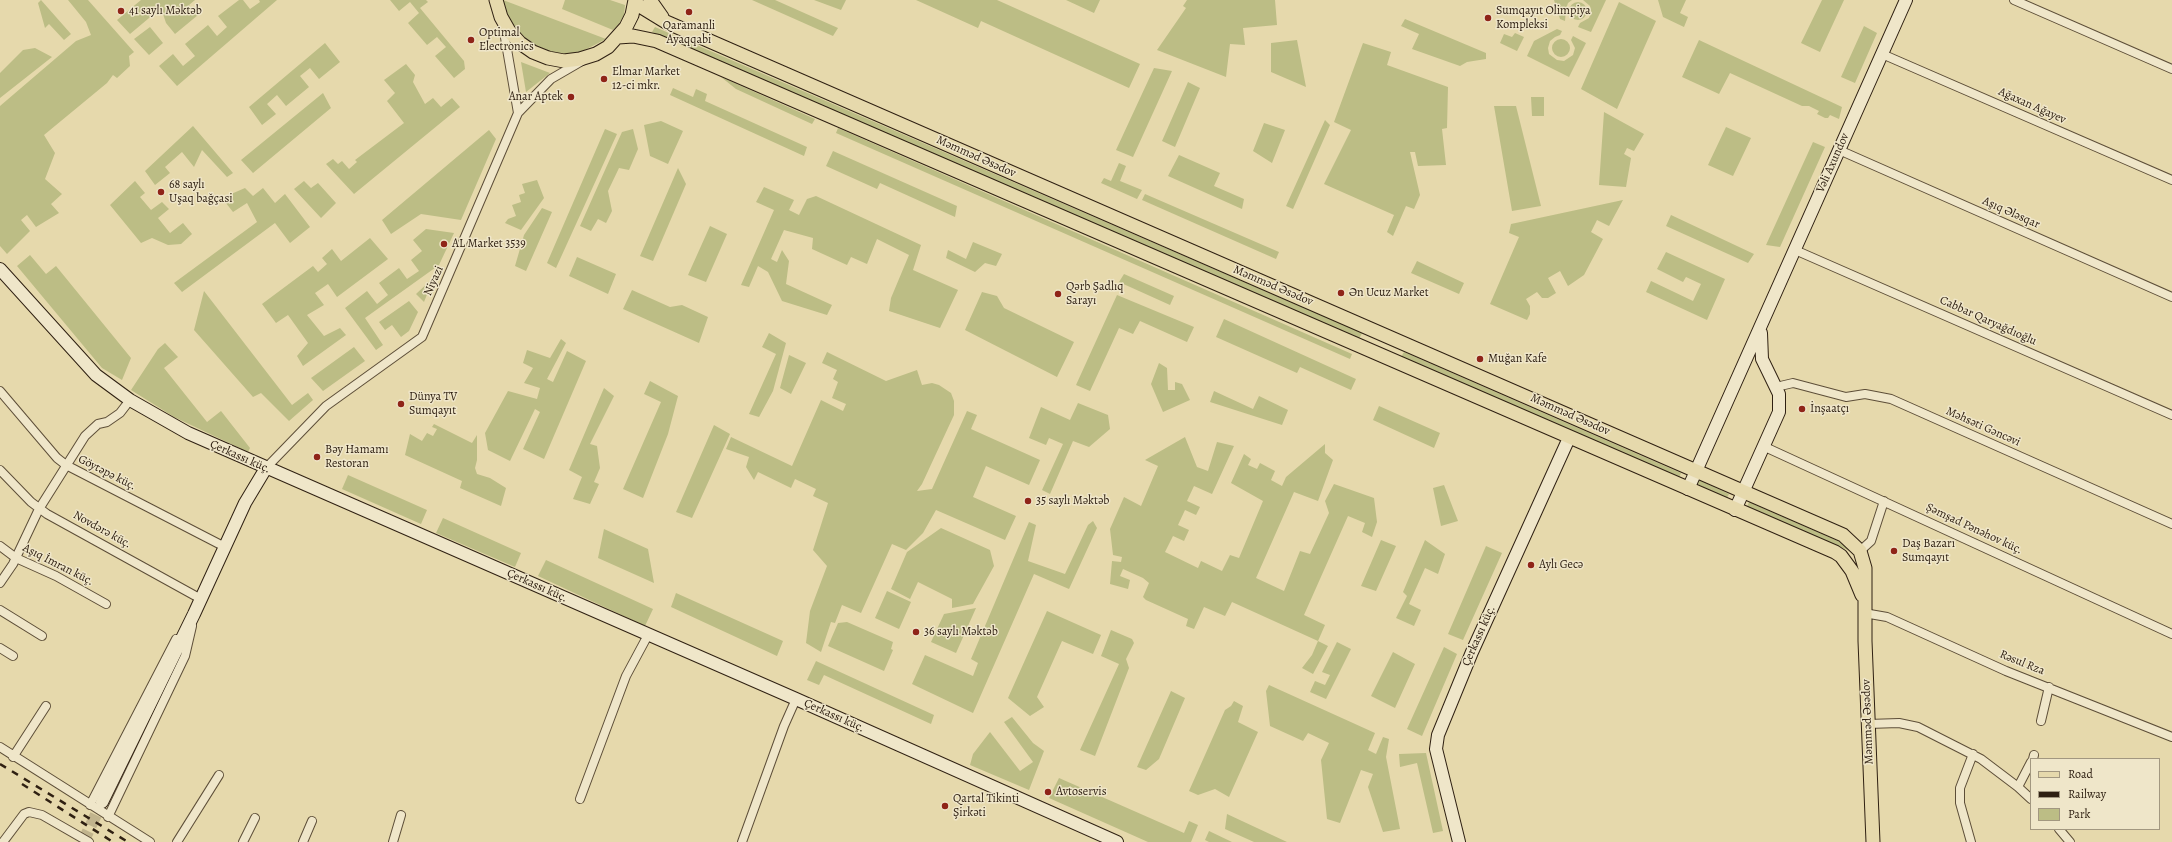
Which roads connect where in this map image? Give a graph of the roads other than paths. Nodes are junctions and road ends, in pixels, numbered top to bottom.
1 (488, 0) edge
2 (496, 0) edge
3 (650, 0) edge
4 (1906, 0) edge
5 (2014, 0) edge
6 (635, 1) edge
7 (501, 17) junction
8 (666, 22) junction
9 (618, 37) junction
10 (596, 54) junction
11 (1882, 54) junction
12 (2172, 69) edge
13 (518, 113) junction
14 (1840, 150) junction
15 (2172, 180) edge
16 (1795, 250) junction
17 (0, 269) edge
18 (2172, 297) edge
19 (1761, 327) junction
20 (1769, 375) junction
21 (1738, 378) junction
22 (1776, 387) junction
23 (0, 391) edge
24 (130, 400) junction
25 (2172, 415) edge
26 (1569, 438) junction
27 (1765, 447) junction
28 (66, 465) junction
29 (266, 468) junction
30 (0, 470) edge
31 (1697, 470) junction
32 (1688, 489) junction
33 (1744, 491) junction
34 (1884, 501) junction
35 (38, 509) junction
36 (1736, 510) junction
37 (2172, 524) edge
38 (0, 546) edge
39 (225, 548) junction
40 (1860, 551) junction
41 (16, 558) junction
42 (0, 583) edge
43 (201, 599) junction
44 (106, 604) dead end
45 (1864, 608) junction
46 (1, 613) edge
47 (194, 614) junction
48 (2172, 634) edge
49 (42, 636) dead end
50 (648, 636) junction
51 (0, 648) edge
52 (14, 656) dead end
53 (2049, 687) junction
54 (796, 699) junction
55 (46, 706) dead end
56 (2041, 721) dead end
57 (1868, 724) junction
58 (2172, 736) edge
59 (0, 747) edge
60 (1973, 754) junction
61 (13, 756) junction
62 (2030, 765) edge
63 (219, 775) dead end
64 (2018, 787) junction
65 (2030, 798) edge
66 (580, 799) dead end
67 (102, 802) tunnel mouth
68 (90, 806) junction
69 (401, 815) dead end
70 (108, 817) junction
71 (255, 818) dead end
72 (312, 822) dead end
73 (2060, 830) edge
74 (3, 842) edge
75 (89, 842) edge
76 (150, 842) edge
77 (177, 842) edge
78 (242, 842) edge
79 (303, 842) edge
80 (393, 842) edge
81 (742, 842) edge
82 (1117, 842) edge
83 (1459, 842) edge
84 (1873, 842) edge
85 (1971, 842) edge
86 (2070, 842) edge

1 - 7 main road
2 - 7 main road
3 - 8 main road
4 - 11 street, Vəli Axundov
5 - 12 street
6 - 8 main road, Məmməd Əsədov
6 - 9 main road
7 - 10 main road
7 - 13 street
8 - 31 main road, Məmməd Əsədov
9 - 10 main road
9 - 26 main road, Məmməd Əsədov
10 - 13 street
11 - 14 street, Vəli Axundov
11 - 15 street, Ağaxan Ağayev
13 - 29 street, Niyazi
14 - 16 street, Vəli Axundov
14 - 18 street, Aşıq Ələsqar
16 - 19 street, Vəli Axundov
16 - 25 street, Cabbar Qaryağdıoğlu
17 - 24 street, Çerkassı küç.
19 - 20 street
19 - 21 street, Vəli Axundov
20 - 21 street
20 - 22 street
21 - 31 street, Vəli Axundov
22 - 27 street
22 - 37 street, Məhsəti Gəncəvi
23 - 28 street, Göytəpə küç.
24 - 28 street
24 - 29 street, Çerkassı küç.
26 - 32 main road, Məmməd Əsədov
26 - 83 street, Çerkassı küç.
27 - 33 street
27 - 34 street, Şəmşad Pənəhov küç.
28 - 35 street
28 - 39 street, Göytəpə küç.
29 - 39 street
29 - 50 street, Çerkassı küç.
30 - 35 street, Novdərə küç.
31 - 32 street, Vəli Axundov
31 - 33 main road, Məmməd Əsədov
32 - 36 main road, Məmməd Əsədov
33 - 36 street
33 - 40 main road, Məmməd Əsədov
34 - 40 street
34 - 48 street, Şəmşad Pənəhov küç.
35 - 41 street
35 - 43 street, Novdərə küç.
36 - 45 main road, Məmməd Əsədov
38 - 41 street, Aşıq İmran küç.
39 - 43 street
40 - 45 main road, Məmməd Əsədov
41 - 42 street
41 - 44 street, Aşıq İmran küç.
43 - 47 street
45 - 53 street, Rəsul Rza
45 - 57 main road, Məmməd Əsədov
46 - 49 street
47 - 67 street
47 - 68 street
47 - 70 street
50 - 54 street, Çerkassı küç.
50 - 66 street
51 - 52 street
53 - 56 street
53 - 58 street, Rəsul Rza
54 - 81 street
54 - 82 street, Çerkassı küç.
55 - 61 street
57 - 60 street
57 - 84 main road, Məmməd Əsədov
59 - 61 street
60 - 64 street
60 - 85 street
61 - 68 street
62 - 64 street
63 - 77 street
64 - 65 street
68 - 70 street
69 - 80 street
70 - 76 street
71 - 78 street
72 - 79 street
73 - 86 street
74 - 75 street

